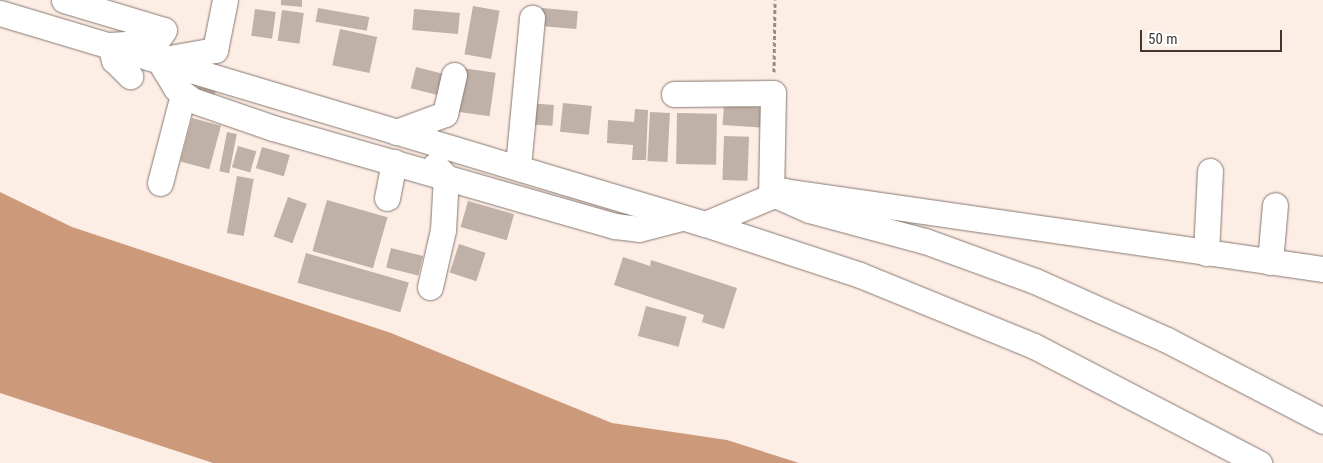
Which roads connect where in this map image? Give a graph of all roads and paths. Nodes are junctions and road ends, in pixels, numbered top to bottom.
1 (64, 0) edge
2 (225, 0) edge
3 (774, 0) edge
4 (0, 13) edge
5 (532, 18) dead end
6 (110, 45) junction
7 (158, 60) junction
8 (454, 75) dead end
9 (130, 76) dead end
10 (774, 93) junction
11 (674, 94) dead end
12 (183, 95) junction
13 (404, 135) junction
14 (394, 162) junction
15 (518, 166) junction
16 (1210, 171) dead end
17 (446, 177) junction
18 (160, 183) dead end
19 (764, 197) junction
20 (388, 198) dead end
21 (1275, 205) dead end
22 (693, 221) junction
23 (1206, 252) junction
24 (1270, 262) junction
25 (1323, 269) edge
26 (430, 287) dead end
27 (1323, 421) edge
28 (1259, 463) edge

1 - 6 street
2 - 7 street
3 - 10 path
4 - 6 street
5 - 15 street
6 - 7 street
6 - 9 street
7 - 12 street
7 - 13 street
8 - 13 street
10 - 11 street
10 - 19 street
12 - 14 street
12 - 18 street
13 - 15 street
13 - 17 street
14 - 17 street
14 - 20 street
15 - 22 street
16 - 23 street
17 - 22 street
17 - 26 street
19 - 22 street
19 - 23 street
19 - 27 street
21 - 24 street
22 - 28 street
23 - 24 street
24 - 25 street

